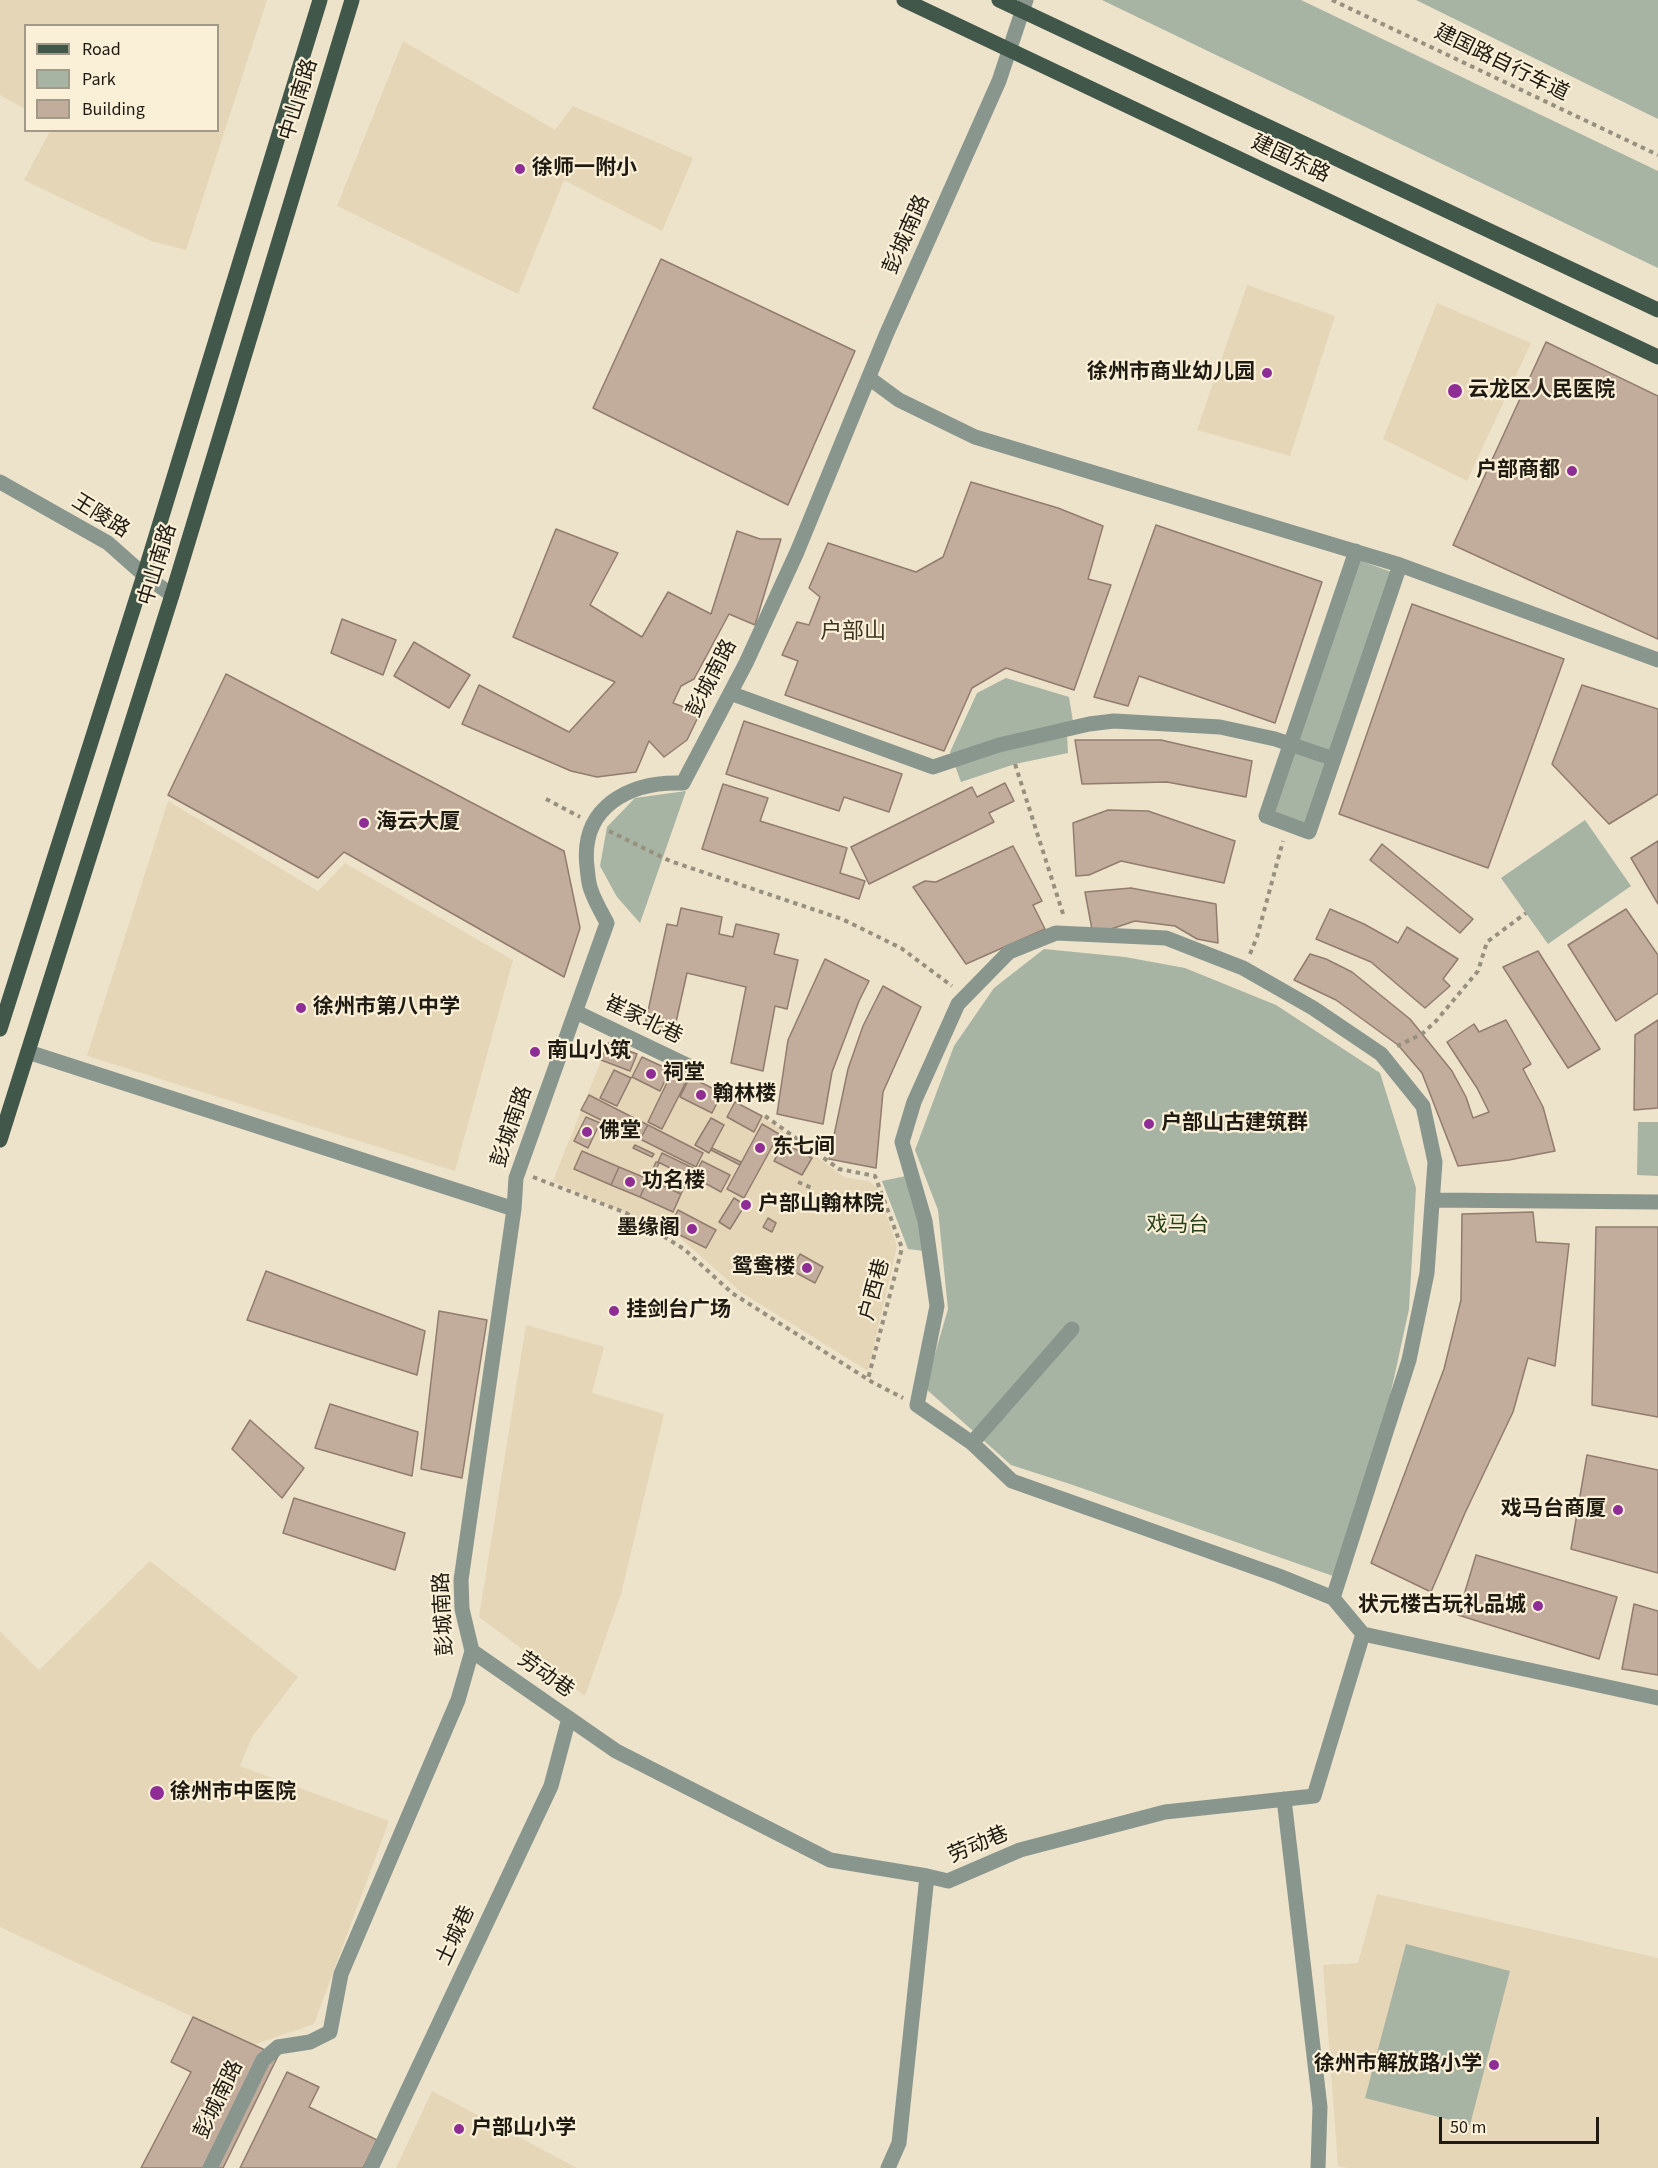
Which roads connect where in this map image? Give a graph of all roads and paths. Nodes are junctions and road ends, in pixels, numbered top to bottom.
1 (320, 0) edge
2 (352, 0) edge
3 (904, 0) edge
4 (999, 0) edge
5 (1332, 0) edge
6 (1024, 5) edge
7 (1009, 50) junction
8 (1658, 156) edge
9 (1658, 310) edge
10 (1658, 357) edge
11 (869, 378) junction
12 (0, 482) edge
13 (1356, 551) junction
14 (1400, 565) junction
15 (144, 575) junction
16 (172, 595) junction
17 (1658, 660) edge
18 (730, 693) junction
19 (1290, 744) junction
20 (1334, 759) junction
21 (1015, 764) dead end
22 (546, 799) dead end
23 (593, 824) junction
24 (1288, 824) junction
25 (1526, 913) dead end
26 (1070, 934) junction
27 (1257, 937) dead end
28 (966, 996) junction
29 (576, 1012) junction
30 (0, 1029) edge
31 (28, 1052) junction
32 (1381, 1054) junction
33 (693, 1068) dead end
34 (765, 1116) dead end
35 (0, 1140) edge
36 (517, 1174) junction
37 (798, 1182) dead end
38 (812, 1188) dead end
39 (1432, 1200) junction
40 (1658, 1202) edge
41 (514, 1209) junction
42 (1072, 1329) dead end
43 (868, 1379) junction
44 (917, 1405) junction
45 (972, 1443) junction
46 (1333, 1598) junction
47 (1363, 1634) junction
48 (472, 1651) junction
49 (1658, 1698) edge
50 (569, 1718) junction
51 (1284, 1799) junction
52 (927, 1876) junction
53 (210, 2168) edge
54 (370, 2168) edge
55 (888, 2168) edge
56 (1318, 2168) edge

1 - 15 main road, 中山南路
2 - 16 main road, 中山南路
3 - 7 main road, 建国东路
4 - 6 main road, 建国东路
5 - 8 path, 建国路自行车道
6 - 7 street, 彭城南路
6 - 9 main road, 建国东路
7 - 10 main road, 建国东路
7 - 11 street, 彭城南路
11 - 13 street
11 - 18 street, 彭城南路
12 - 15 street, 王陵路
13 - 14 street
13 - 19 street
14 - 17 street
14 - 20 street
15 - 16 street, 王陵路
15 - 30 main road, 中山南路
16 - 31 main road, 中山南路
18 - 19 street
18 - 23 street, 彭城南路
19 - 20 street
19 - 24 street
20 - 24 street
21 - 26 path
22 - 23 path
23 - 28 path
23 - 29 street, 彭城南路
24 - 27 path
25 - 32 path
26 - 28 street
26 - 32 street
28 - 44 street
29 - 33 street, 崔家北巷
29 - 36 street, 彭城南路
31 - 35 main road, 中山南路
31 - 41 street
32 - 39 street
34 - 43 path, 户西巷
36 - 41 street, 彭城南路
36 - 43 path
37 - 38 path
39 - 40 street
39 - 46 street
41 - 48 street, 彭城南路
42 - 45 street
43 - 44 path
44 - 45 street
45 - 46 street
46 - 47 street
47 - 49 street
47 - 51 street, 劳动巷
48 - 50 street, 劳动巷
48 - 53 street, 彭城南路
50 - 52 street, 劳动巷
50 - 54 street, 土城巷
51 - 52 street, 劳动巷
51 - 56 street
52 - 55 street

